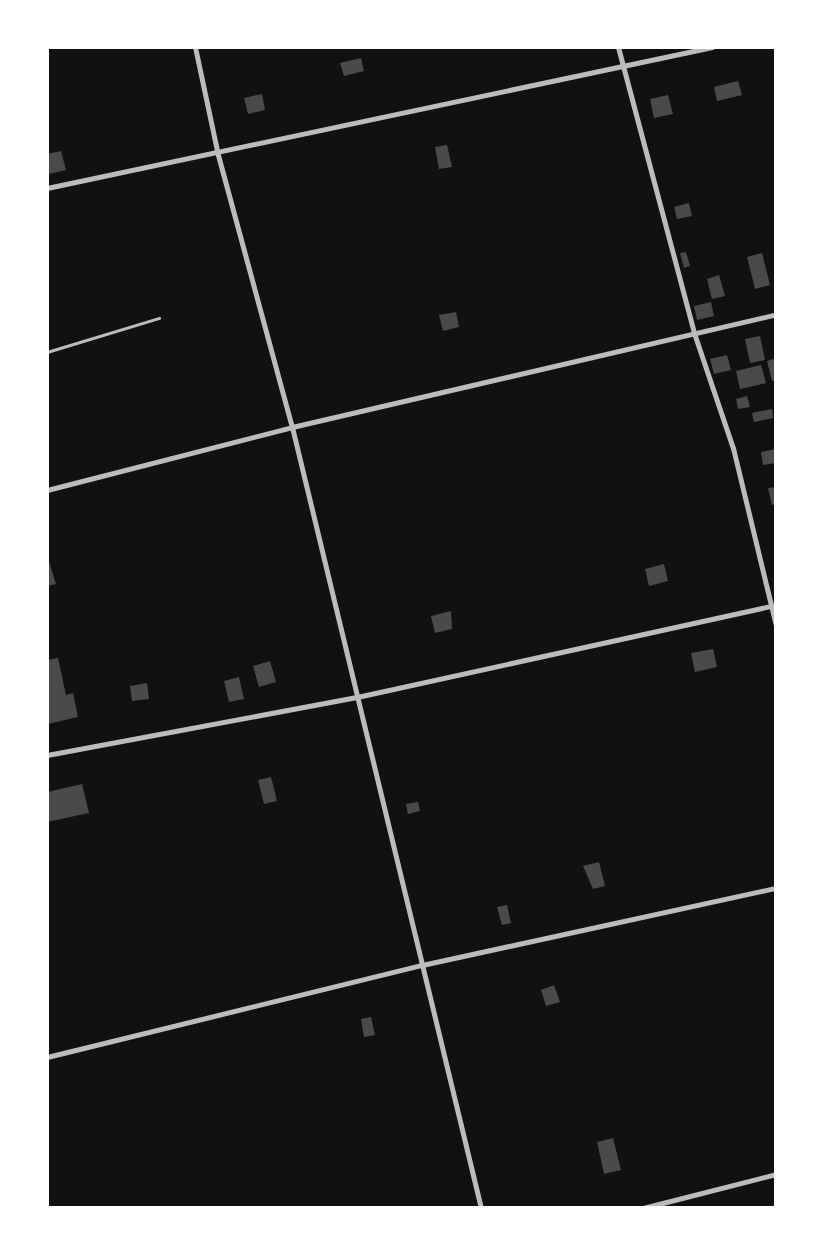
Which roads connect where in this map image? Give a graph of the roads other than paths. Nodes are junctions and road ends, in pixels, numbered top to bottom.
1 (195, 47) edge
2 (618, 47) edge
3 (712, 47) edge
4 (622, 67) junction
5 (218, 155) junction
6 (47, 188) edge
7 (776, 314) edge
8 (159, 318) dead end
9 (694, 333) junction
10 (47, 352) edge
11 (292, 427) junction
12 (47, 490) edge
13 (774, 605) edge
14 (776, 626) edge
15 (357, 697) junction
16 (47, 755) edge
17 (776, 888) edge
18 (422, 965) junction
19 (47, 1057) edge
20 (776, 1174) edge
21 (481, 1208) edge
22 (643, 1208) edge

1 - 5 street
2 - 4 street
3 - 4 street
4 - 5 street
4 - 9 street
5 - 6 street
5 - 11 street
7 - 9 street
8 - 10 lane
9 - 11 street
9 - 13 street
11 - 12 street
11 - 15 street
13 - 14 street
13 - 15 street
15 - 16 street
15 - 18 street
17 - 18 street
18 - 19 street
18 - 21 street
20 - 22 street

